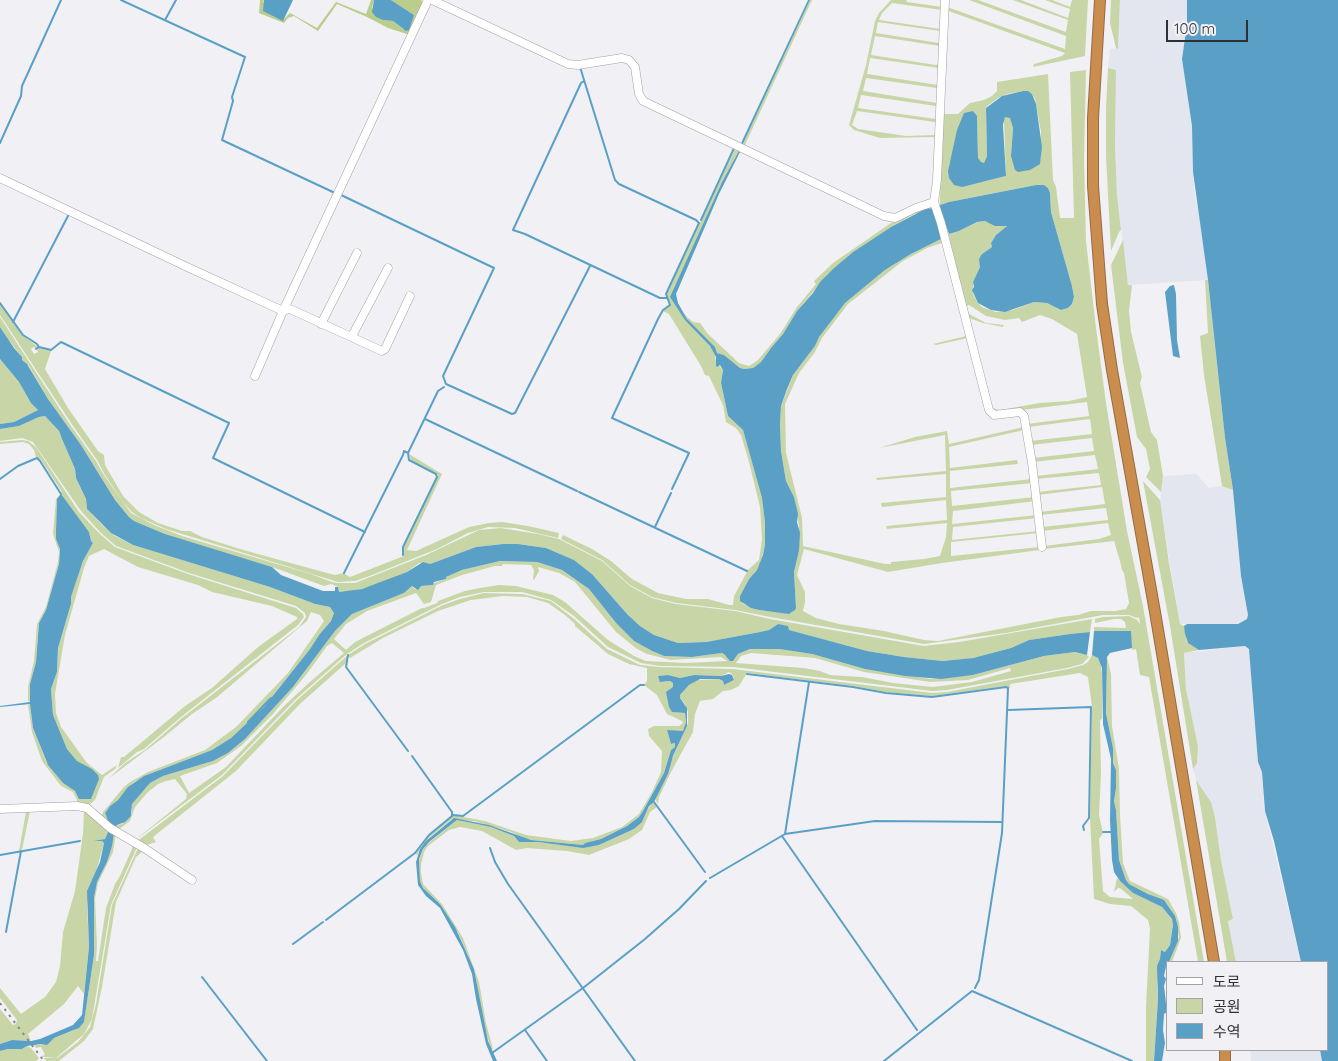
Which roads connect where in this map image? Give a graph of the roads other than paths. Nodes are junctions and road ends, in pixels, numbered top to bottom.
1 (428, 0) edge
2 (432, 0) edge
3 (945, 0) edge
4 (1100, 0) edge
5 (0, 178) edge
6 (934, 202) junction
7 (357, 253) dead end
8 (388, 268) dead end
9 (410, 296) dead end
10 (283, 311) junction
11 (321, 324) junction
12 (352, 336) junction
13 (255, 376) dead end
14 (1042, 547) dead end
15 (0, 809) edge
16 (192, 880) dead end
17 (1214, 961) edge

1 - 10 street
2 - 6 street
3 - 6 street
4 - 17 highway
5 - 10 street
6 - 14 street
7 - 11 street
8 - 12 street
9 - 12 street
10 - 11 street
10 - 13 street
11 - 12 street
15 - 16 street

